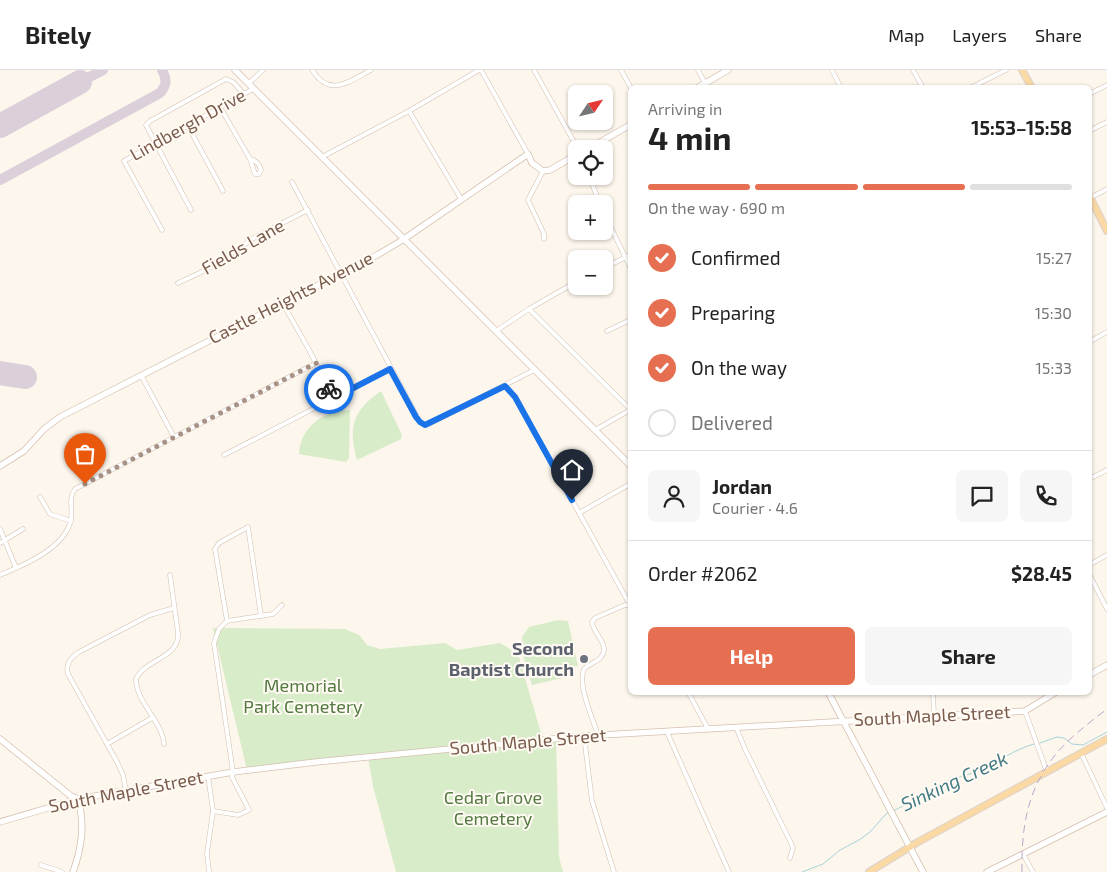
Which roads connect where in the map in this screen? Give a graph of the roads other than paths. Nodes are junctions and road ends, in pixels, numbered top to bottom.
1 (235, 70) edge
2 (263, 70) edge
3 (312, 70) edge
4 (370, 70) edge
5 (480, 70) edge
6 (534, 70) edge
7 (621, 70) edge
8 (698, 70) edge
9 (728, 70) edge
10 (832, 70) edge
11 (914, 70) edge
12 (1006, 70) edge
13 (1022, 70) edge
14 (705, 83) junction
15 (629, 85) edge
16 (702, 85) edge
17 (840, 85) edge
18 (922, 85) edge
19 (976, 85) edge
20 (1030, 85) edge
21 (1107, 85) edge
22 (250, 86) junction
23 (1092, 92) edge
24 (244, 94) junction
25 (220, 107) junction
26 (409, 111) junction
27 (1107, 122) edge
28 (188, 126) junction
29 (628, 126) edge
30 (1092, 130) edge
31 (573, 140) edge
32 (604, 140) edge
33 (156, 143) junction
34 (528, 154) junction
35 (322, 157) junction
36 (250, 159) dead end
37 (568, 160) edge
38 (543, 171) junction
39 (292, 182) dead end
40 (1107, 189) edge
41 (223, 191) dead end
42 (1092, 195) edge
43 (461, 199) junction
44 (1092, 200) edge
45 (191, 210) dead end
46 (308, 210) junction
47 (162, 230) dead end
48 (1107, 231) edge
49 (613, 232) edge
50 (544, 238) dead end
51 (404, 239) junction
52 (628, 256) edge
53 (625, 257) junction
54 (613, 263) edge
55 (628, 263) edge
56 (341, 274) junction
57 (178, 283) dead end
58 (568, 287) edge
59 (282, 302) junction
60 (529, 309) junction
61 (628, 321) edge
62 (496, 331) junction
63 (607, 331) dead end
64 (1107, 332) edge
65 (1092, 340) edge
66 (316, 363) junction
67 (390, 369) junction
68 (534, 370) junction
69 (141, 375) junction
70 (505, 386) junction
71 (334, 398) junction
72 (628, 408) edge
73 (628, 411) edge
74 (594, 430) junction
75 (174, 437) junction
76 (224, 455) dead end
77 (628, 463) edge
78 (0, 466) edge
79 (1107, 470) edge
80 (1092, 478) edge
81 (628, 485) edge
82 (40, 497) dead end
83 (579, 513) junction
84 (71, 521) junction
85 (0, 528) edge
86 (22, 529) dead end
87 (5, 540) junction
88 (0, 543) edge
89 (1107, 555) edge
90 (1092, 563) edge
91 (16, 568) junction
92 (0, 575) edge
93 (170, 575) dead end
94 (1092, 580) edge
95 (628, 602) edge
96 (282, 605) dead end
97 (628, 606) edge
98 (174, 608) junction
99 (1107, 609) edge
100 (261, 616) junction
101 (227, 621) junction
102 (1107, 665) edge
103 (1092, 673) edge
104 (690, 695) edge
105 (830, 695) edge
106 (933, 695) edge
107 (1044, 696) edge
108 (1025, 711) junction
109 (934, 716) junction
110 (152, 718) junction
111 (844, 721) junction
112 (736, 727) junction
113 (708, 729) junction
114 (667, 732) junction
115 (584, 736) junction
116 (598, 736) junction
117 (0, 739) edge
118 (1107, 739) edge
119 (107, 744) junction
120 (164, 744) dead end
121 (1082, 753) junction
122 (233, 772) junction
123 (1048, 772) junction
124 (208, 776) junction
125 (126, 791) junction
126 (78, 799) junction
127 (1107, 808) edge
128 (213, 811) junction
129 (1107, 812) edge
130 (0, 822) edge
131 (910, 847) junction
132 (1023, 854) junction
133 (790, 858) dead end
134 (41, 865) dead end
135 (62, 872) edge
136 (73, 872) edge
137 (209, 872) edge
138 (614, 872) edge
139 (729, 872) edge
140 (869, 872) edge
141 (924, 872) edge
142 (987, 872) edge
143 (1033, 872) edge

1 - 22 street
2 - 22 street, Lindbergh Drive
3 - 4 street
5 - 26 street
5 - 34 street
6 - 31 street
7 - 15 street
8 - 14 street
9 - 14 street
10 - 17 street
11 - 18 street
12 - 19 street
13 - 20 main road
14 - 16 street
21 - 23 street
22 - 24 street, Lindbergh Drive
22 - 35 street
24 - 25 street, Lindbergh Drive
24 - 33 street
25 - 28 street, Lindbergh Drive
25 - 36 street
26 - 35 street
26 - 43 street
27 - 30 street
28 - 33 street, Lindbergh Drive
28 - 41 street
29 - 32 street
33 - 45 street
33 - 47 street, Lindbergh Drive
34 - 38 street
34 - 43 street, Castle Heights Avenue
35 - 51 street
37 - 38 street
38 - 50 street
39 - 46 street
40 - 42 street
43 - 51 street, Castle Heights Avenue
44 - 48 main road
46 - 56 street
46 - 57 street, Fields Lane
49 - 53 street
51 - 56 street, Castle Heights Avenue
51 - 62 street
52 - 53 street
53 - 54 street
53 - 55 street
56 - 59 street, Castle Heights Avenue
56 - 67 street
58 - 60 street
59 - 66 street
59 - 69 street, Castle Heights Avenue
60 - 62 street
60 - 72 street
61 - 63 street
62 - 68 street
64 - 65 street
66 - 71 street
66 - 75 street
67 - 70 street
67 - 71 street
68 - 70 street
68 - 74 street
69 - 75 street
69 - 78 street, Castle Heights Avenue
70 - 83 street
71 - 76 street
73 - 74 street
74 - 77 street
75 - 84 street
79 - 80 street
81 - 83 street
82 - 84 street
83 - 95 street
84 - 91 street
85 - 87 street
86 - 87 street
87 - 88 street
87 - 91 street
89 - 90 street
91 - 92 street
93 - 98 street
94 - 99 street
96 - 100 street
97 - 116 street
98 - 110 street
98 - 119 street
100 - 101 street
100 - 101 street
101 - 122 street
102 - 103 street
104 - 113 street
105 - 111 street
106 - 109 street
107 - 108 street, South Maple Street
108 - 109 street, South Maple Street
108 - 123 street
109 - 111 street, South Maple Street
110 - 119 street
110 - 120 street
111 - 112 street, South Maple Street
111 - 131 street
112 - 113 street, South Maple Street
112 - 133 street
113 - 114 street, South Maple Street
114 - 116 street, South Maple Street
114 - 139 street
115 - 116 street, South Maple Street
115 - 122 street, South Maple Street
115 - 138 street
117 - 126 street
118 - 121 main road
119 - 125 street
121 - 123 main road
121 - 127 street
122 - 124 street, South Maple Street
122 - 128 street
123 - 131 main road
124 - 125 street, South Maple Street
124 - 128 street
125 - 126 street, South Maple Street
126 - 130 street, South Maple Street
126 - 136 street
128 - 137 street
129 - 132 street
131 - 140 main road
131 - 141 street
132 - 142 street
132 - 143 street
134 - 135 street

